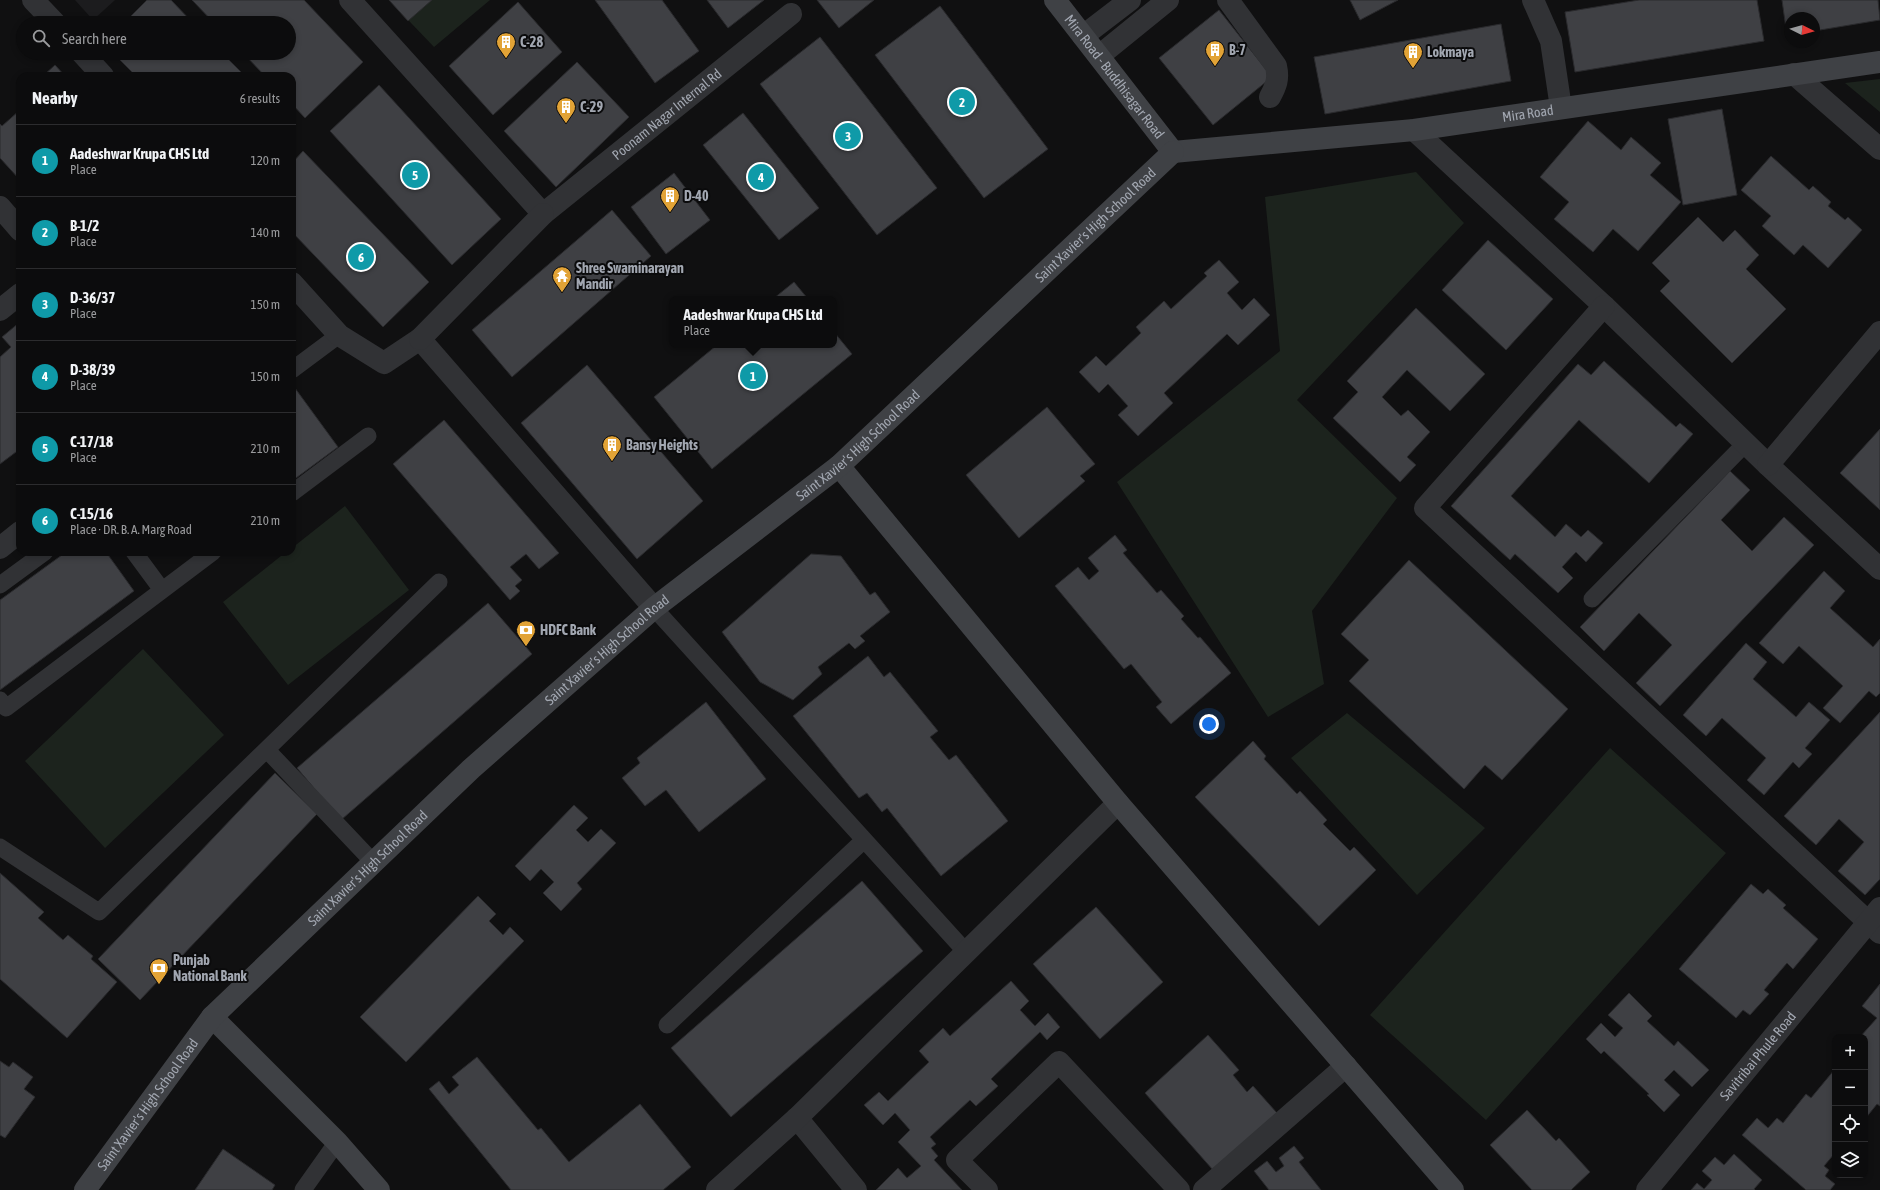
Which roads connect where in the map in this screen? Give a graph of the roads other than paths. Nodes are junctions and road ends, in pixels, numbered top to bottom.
1 (33, 0) edge
2 (350, 0) edge
3 (1055, 0) edge
4 (1130, 0) edge
5 (1168, 0) edge
6 (1228, 0) edge
7 (1532, 0) edge
8 (791, 14) dead end
9 (48, 16) edge
10 (1083, 36) junction
11 (1099, 56) junction
12 (88, 60) edge
13 (1880, 62) edge
14 (99, 72) edge
15 (1794, 74) junction
16 (1270, 97) dead end
17 (1561, 108) junction
18 (1414, 130) junction
19 (1880, 149) edge
20 (1173, 152) junction
21 (0, 207) edge
22 (543, 214) junction
23 (16, 225) edge
24 (16, 297) edge
25 (296, 297) edge
26 (1604, 306) junction
27 (0, 310) edge
28 (1880, 332) edge
29 (339, 335) junction
30 (420, 339) junction
31 (296, 367) edge
32 (368, 436) dead end
33 (1746, 443) junction
34 (1768, 465) junction
35 (839, 466) junction
36 (296, 490) edge
37 (16, 535) edge
38 (0, 548) edge
39 (39, 556) edge
40 (137, 556) edge
41 (208, 556) edge
42 (1880, 569) edge
43 (439, 582) dead end
44 (0, 585) edge
45 (162, 590) junction
46 (1592, 599) dead end
47 (654, 608) junction
48 (0, 700) edge
49 (267, 750) junction
50 (1118, 803) junction
51 (864, 840) junction
52 (0, 847) edge
53 (374, 863) junction
54 (1876, 921) edge
55 (966, 952) junction
56 (212, 1017) junction
57 (668, 1024) dead end
58 (1346, 1066) junction
59 (797, 1118) junction
60 (337, 1142) junction
61 (86, 1190) edge
62 (303, 1190) edge
63 (379, 1190) edge
64 (716, 1190) edge
65 (856, 1190) edge
66 (987, 1190) edge
67 (1179, 1190) edge
68 (1204, 1190) edge
69 (1453, 1190) edge
70 (1647, 1190) edge

1 - 9 street
2 - 22 street
3 - 10 street, Mira Road - Buddhisagar Road
4 - 10 street
5 - 11 street
6 - 16 street
7 - 17 street
8 - 22 street, Poonam Nagar Internal Rd
10 - 11 street, Mira Road - Buddhisagar Road
11 - 20 street, Mira Road - Buddhisagar Road
12 - 14 street
13 - 15 street, Mira Road
15 - 17 street, Mira Road
15 - 19 street
17 - 18 street, Mira Road
18 - 20 street, Mira Road
18 - 26 street
20 - 35 street, Saint Xavier's High School Road
21 - 23 street
22 - 30 street, Poonam Nagar Internal Rd
24 - 27 street
25 - 29 street
26 - 33 street
26 - 54 street
28 - 34 street
29 - 30 street, Poonam Nagar Internal Rd
29 - 31 lane
30 - 47 street
32 - 36 lane
33 - 34 street
33 - 46 lane
34 - 42 street
35 - 47 street, Saint Xavier's High School Road
35 - 50 street
37 - 38 street
39 - 44 lane
40 - 45 lane
41 - 45 lane
43 - 49 lane
45 - 48 lane
47 - 51 lane
47 - 53 street, Saint Xavier's High School Road
49 - 52 lane
49 - 53 lane
50 - 55 street
50 - 58 street
51 - 55 lane
51 - 57 lane
53 - 56 street, Saint Xavier's High School Road
54 - 70 street, Savitribai Phule Road
55 - 59 street
56 - 60 street
56 - 61 street, Saint Xavier's High School Road
58 - 68 street
58 - 69 street
59 - 64 street
59 - 65 street
60 - 62 lane
60 - 63 street
66 - 67 street

